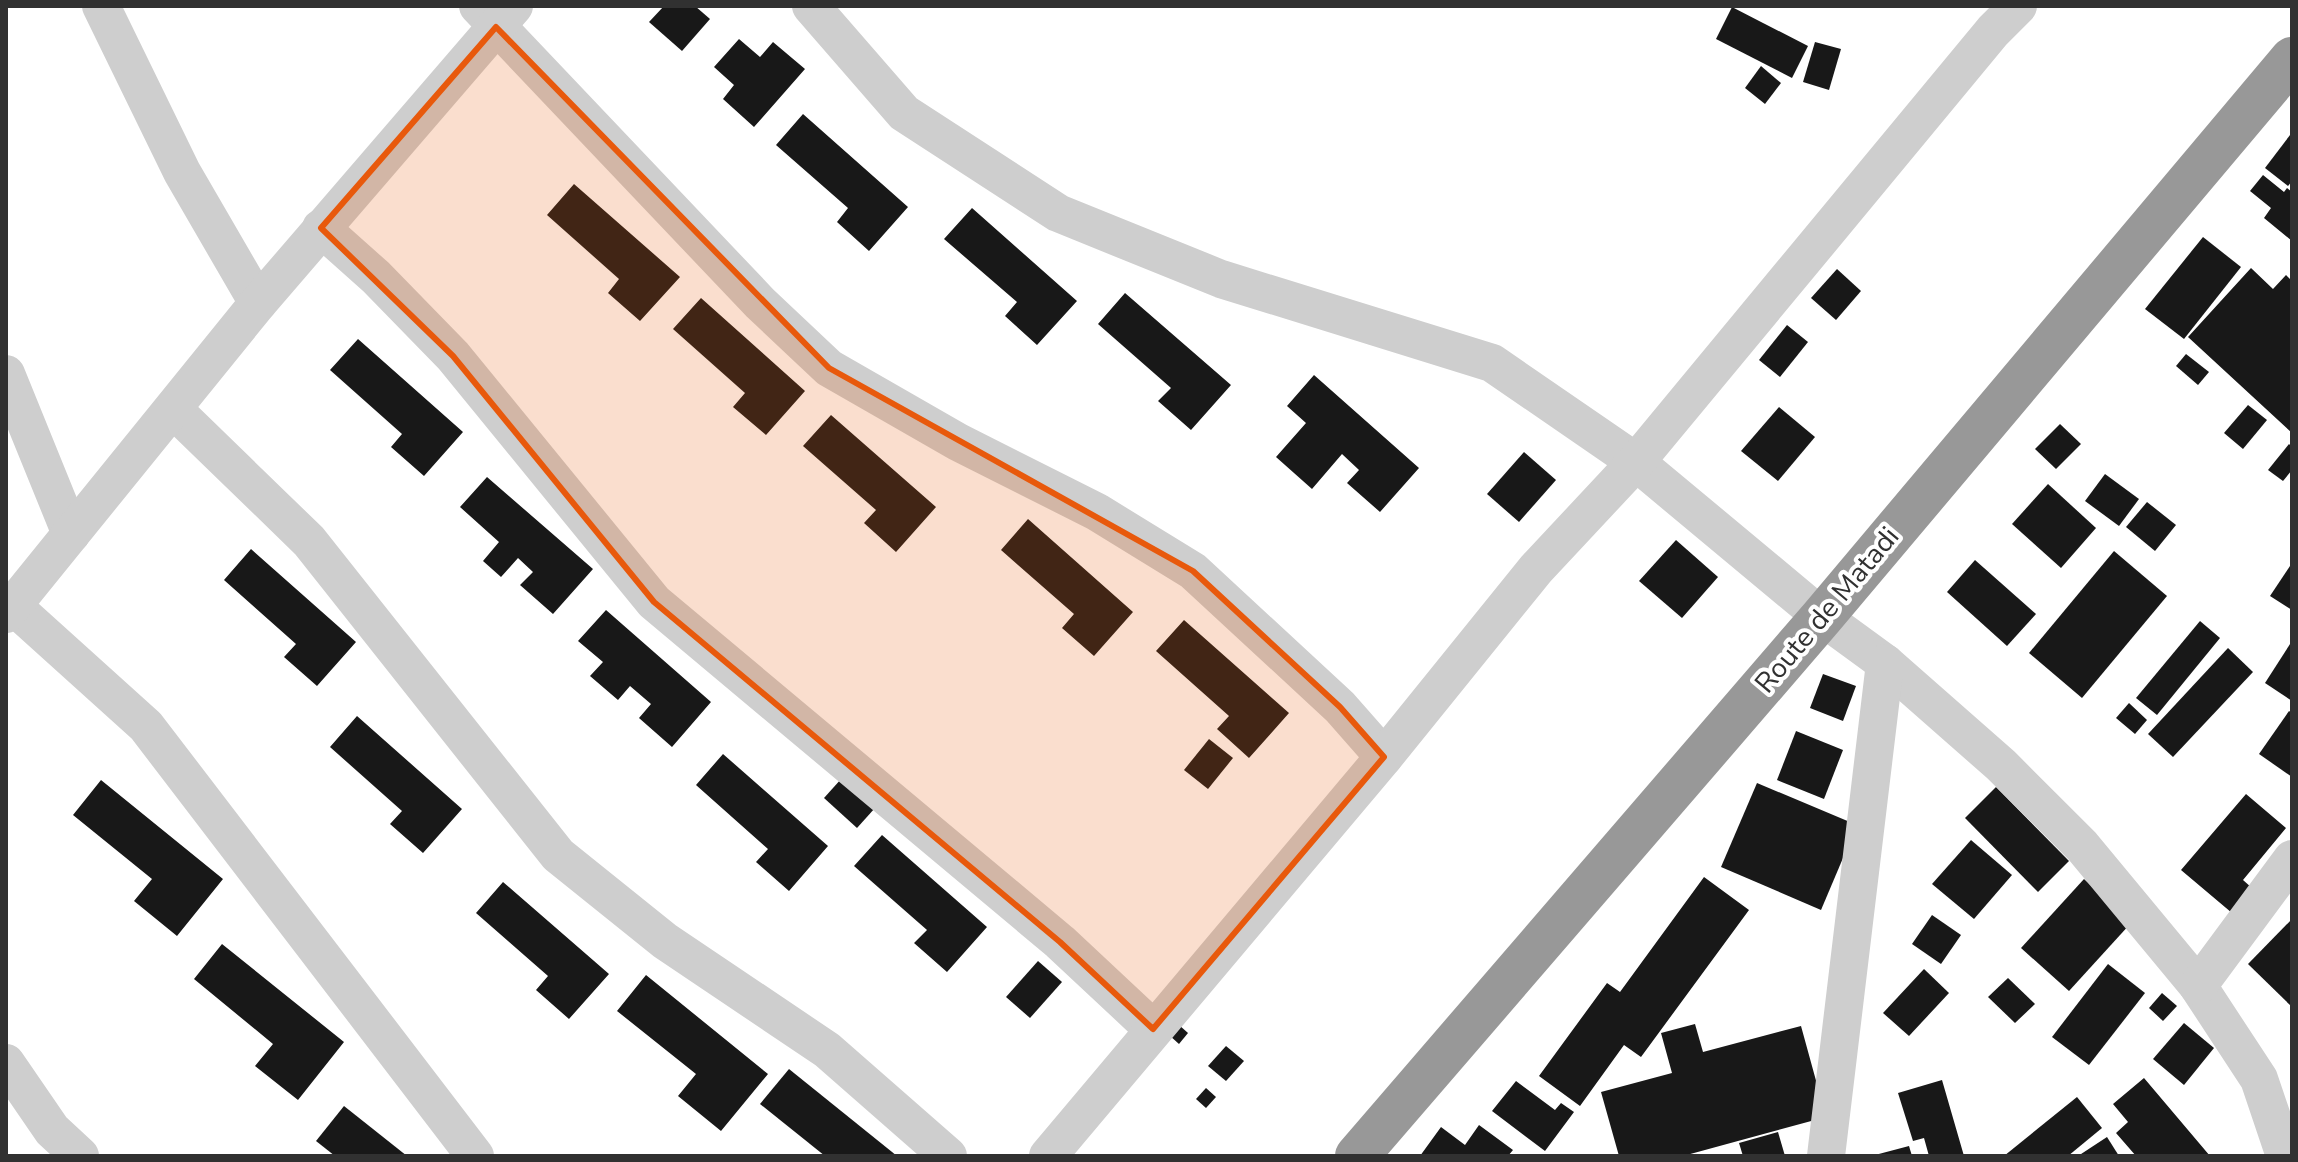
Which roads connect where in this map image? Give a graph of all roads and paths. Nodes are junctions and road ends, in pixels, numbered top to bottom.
1 (101, 6) edge
2 (811, 6) edge
3 (2018, 6) edge
4 (496, 13) edge
5 (2292, 59) edge
6 (321, 228) junction
7 (258, 303) junction
8 (6, 374) edge
9 (174, 410) junction
10 (1636, 462) junction
11 (71, 534) junction
12 (10, 610) edge
13 (1822, 617) junction
14 (1885, 663) junction
15 (1384, 757) junction
16 (2292, 859) edge
17 (2198, 986) junction
18 (1153, 1029) junction
19 (6, 1063) edge
20 (80, 1156) edge
21 (475, 1156) edge
22 (948, 1156) edge
23 (1048, 1156) edge
24 (1357, 1156) edge
25 (1826, 1156) edge
26 (2285, 1156) edge

1 - 7 street
2 - 10 street
3 - 10 street
4 - 6 street
4 - 15 street
5 - 13 highway, Route de Matadi
6 - 7 street
6 - 18 street
7 - 9 street
8 - 11 street
9 - 11 street
9 - 22 street
10 - 13 street
10 - 15 street
11 - 12 street
12 - 21 street
13 - 14 street
13 - 24 highway, Route de Matadi
14 - 17 street
14 - 25 street
15 - 18 street
16 - 17 street
17 - 26 street
18 - 23 street
19 - 20 street

